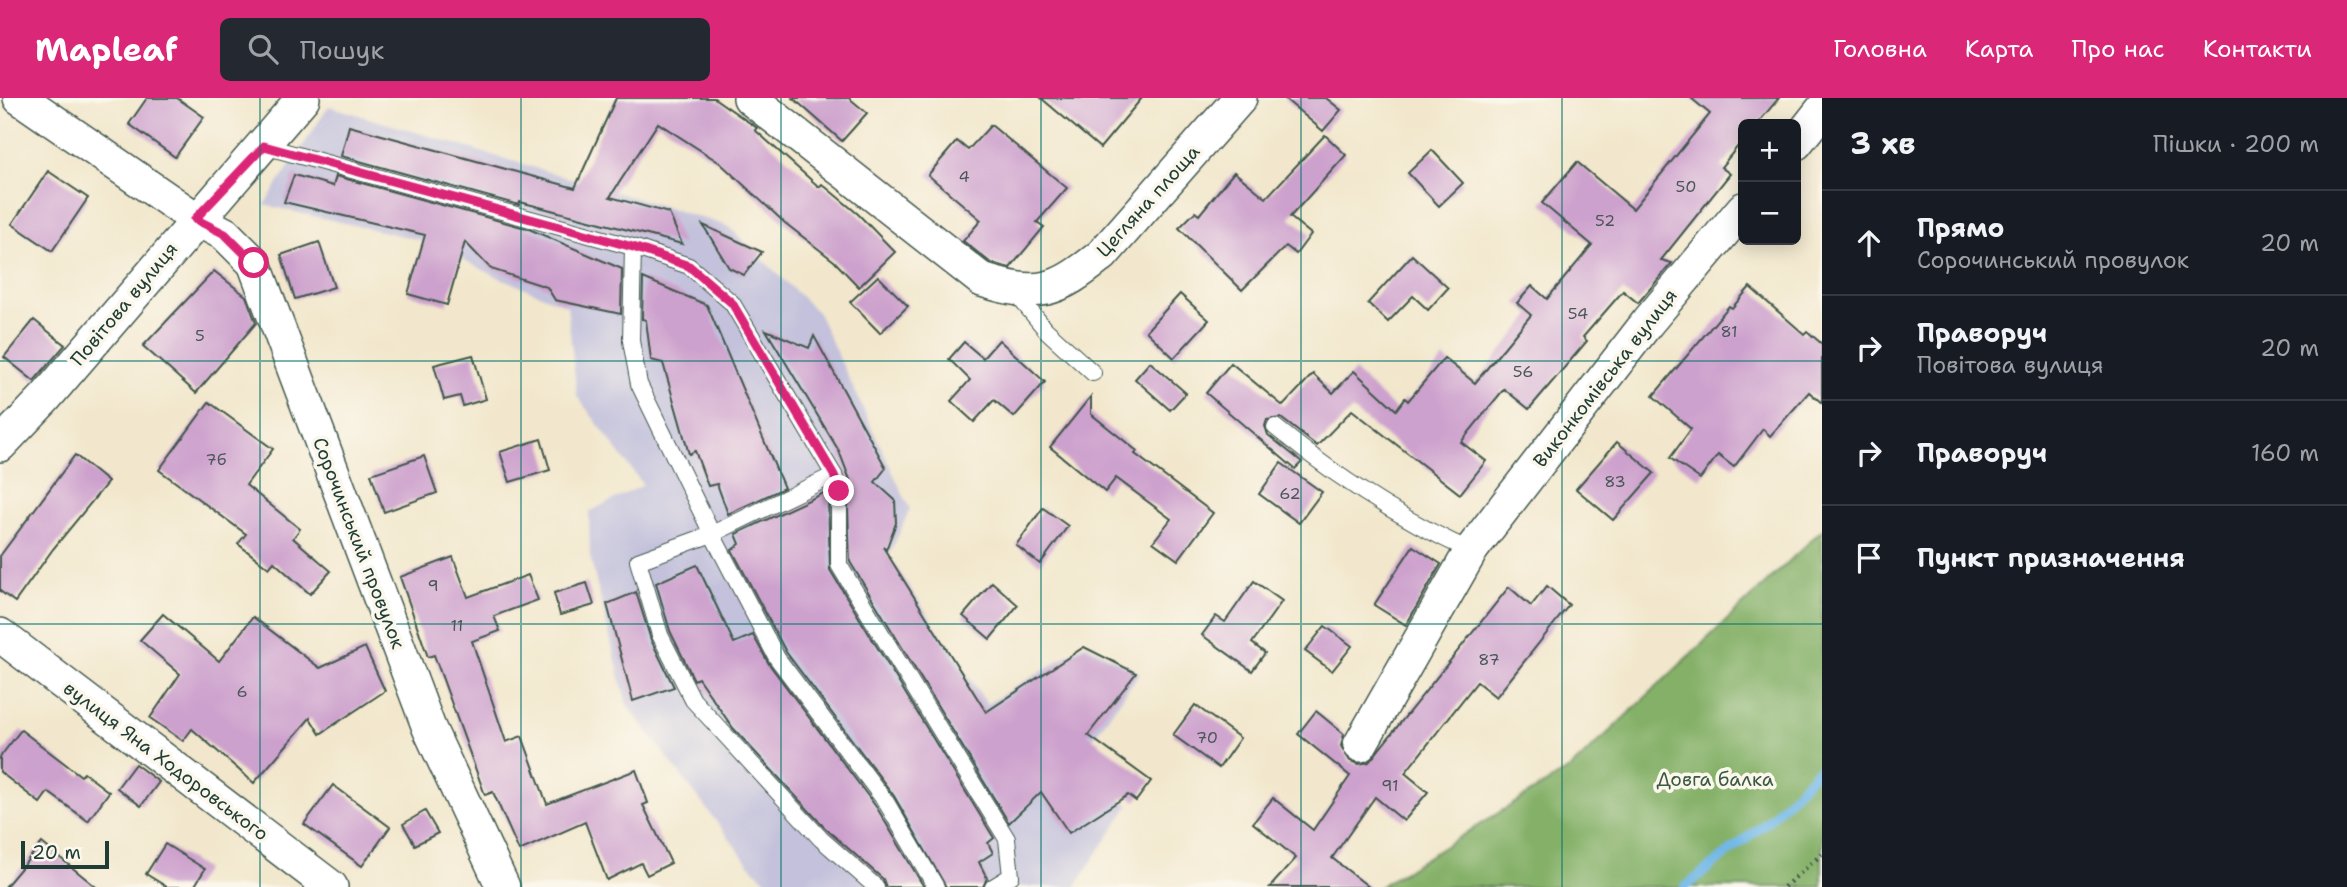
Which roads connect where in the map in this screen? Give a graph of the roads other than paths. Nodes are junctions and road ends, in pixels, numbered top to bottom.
1 (20, 98) edge
2 (303, 98) edge
3 (750, 98) edge
4 (1240, 98) edge
5 (1822, 110) edge
6 (1801, 137) edge
7 (264, 146) junction
8 (1738, 215) edge
9 (195, 219) junction
10 (633, 247) junction
11 (1013, 290) junction
12 (1093, 373) dead end
13 (1275, 428) dead end
14 (0, 445) edge
15 (834, 475) junction
16 (712, 534) junction
17 (1471, 551) junction
18 (0, 635) edge
19 (1360, 745) dead end
20 (331, 887) edge
21 (503, 887) edge
22 (876, 887) edge
23 (936, 887) edge
24 (993, 887) edge

1 - 9 street, Сорочинський провулок
2 - 7 street, Повітова вулиця
3 - 11 street
4 - 11 street, Цегляна площа
5 - 6 street
7 - 9 street, Повітова вулиця
7 - 10 lane
8 - 17 street, Виконкомівська вулиця
9 - 14 street, Повітова вулиця
9 - 21 street, Сорочинський провулок
10 - 15 lane
10 - 16 lane
11 - 12 lane
13 - 17 lane
15 - 16 lane
15 - 24 lane
16 - 22 lane
16 - 23 lane
17 - 19 street, Виконкомівська вулиця
18 - 20 street, вулиця Яна Ходоровського

